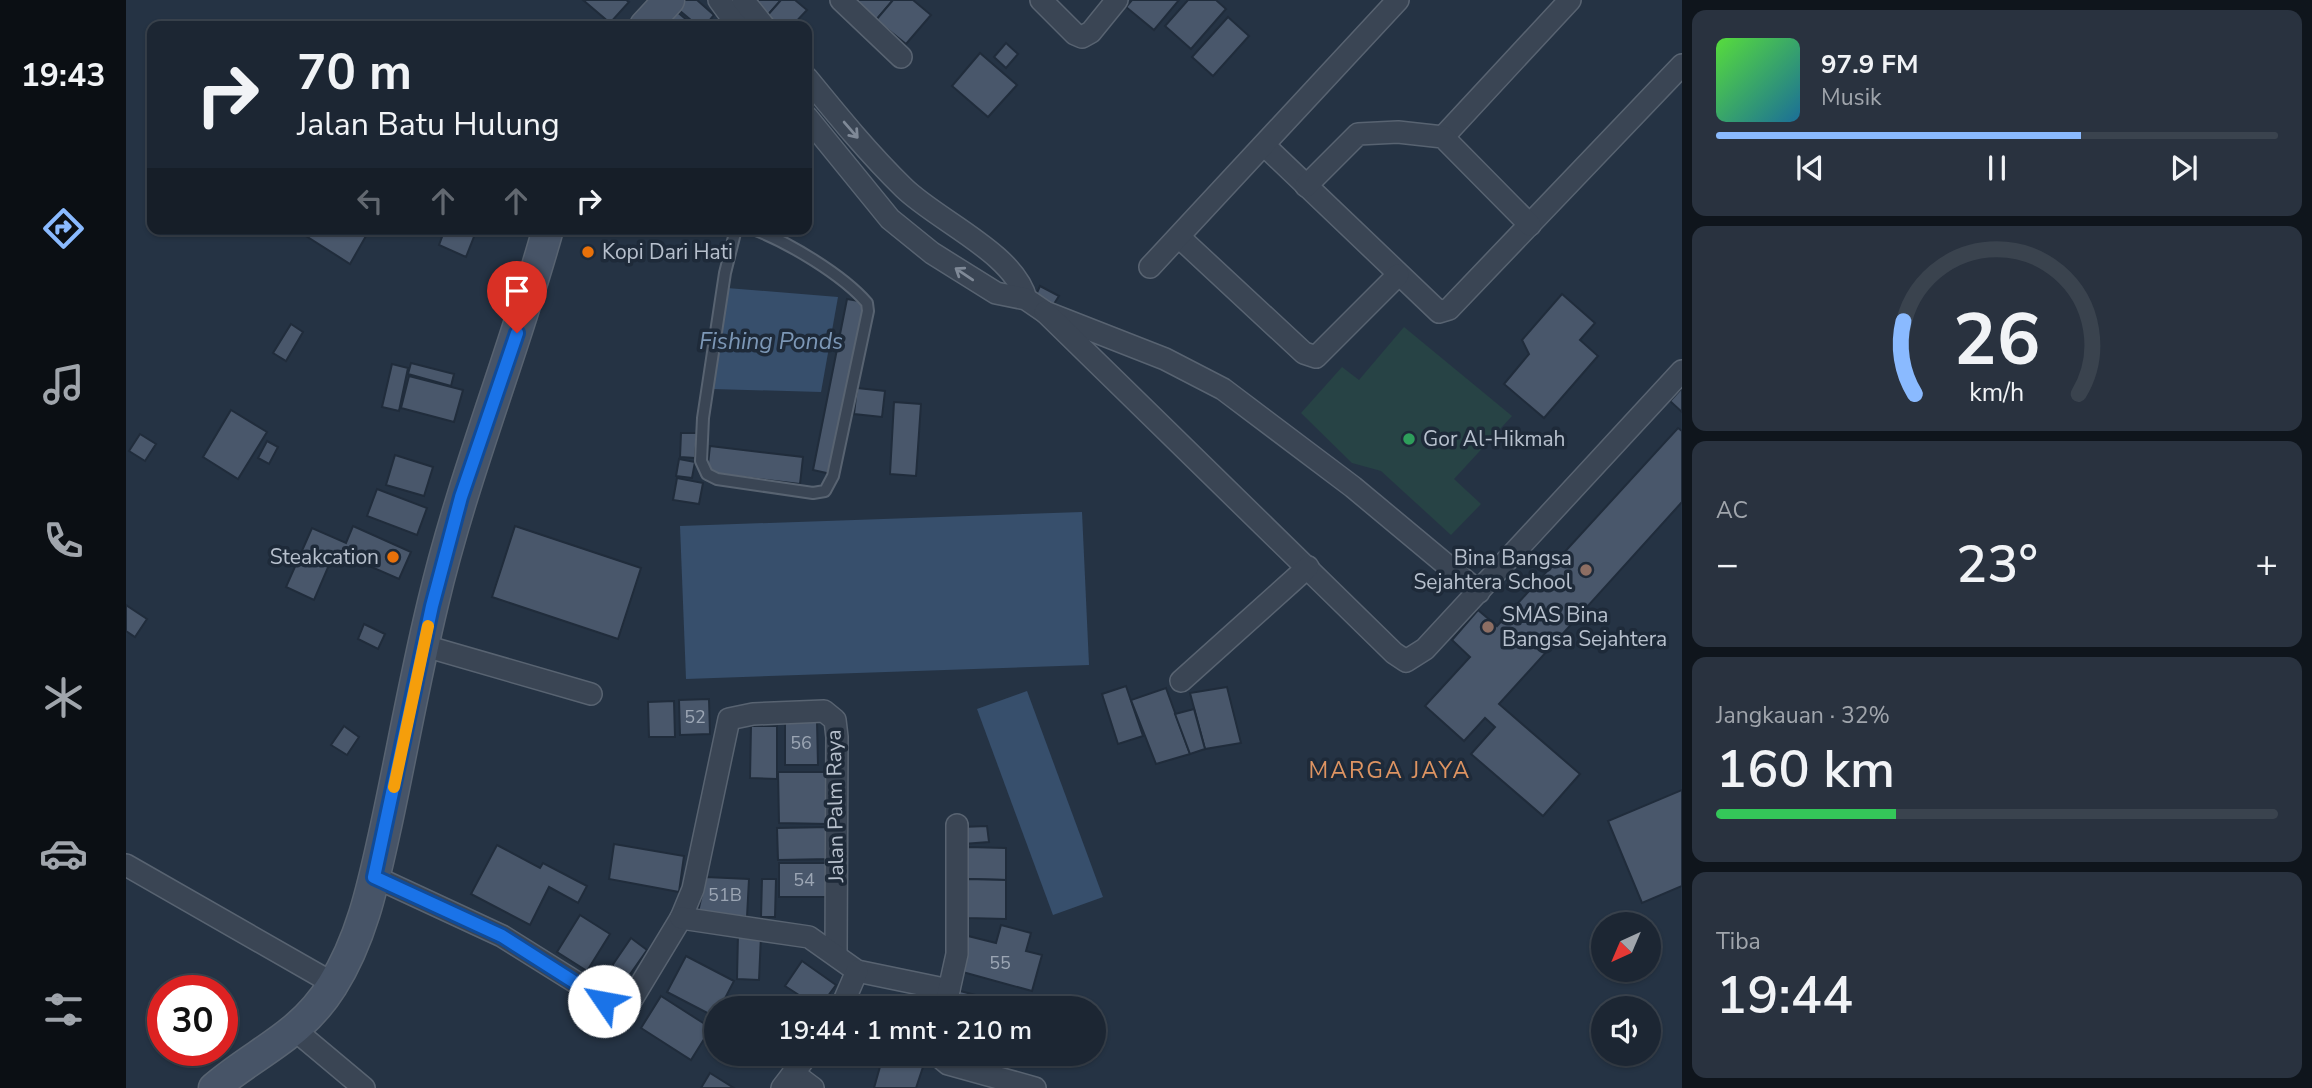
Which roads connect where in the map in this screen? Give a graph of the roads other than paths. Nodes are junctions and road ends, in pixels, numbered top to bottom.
1 (668, 0) edge
2 (719, 0) edge
3 (743, 0) edge
4 (841, 0) edge
5 (1041, 0) edge
6 (1117, 0) edge
7 (1398, 0) edge
8 (1570, 0) edge
9 (649, 21) edge
10 (734, 21) edge
11 (760, 21) edge
12 (901, 57) dead end
13 (1682, 65) edge
14 (812, 84) edge
15 (812, 124) edge
16 (1443, 137) junction
17 (1264, 145) junction
18 (1306, 186) junction
19 (1530, 225) junction
20 (546, 235) edge
21 (734, 235) edge
22 (768, 235) edge
23 (1179, 237) junction
24 (1150, 267) dead end
25 (1398, 275) junction
26 (1026, 299) junction
27 (1045, 312) junction
28 (1682, 371) edge
29 (1308, 567) junction
30 (1479, 592) junction
31 (425, 646) junction
32 (1181, 681) dead end
33 (591, 694) dead end
34 (957, 825) dead end
35 (126, 865) edge
36 (374, 877) junction
37 (681, 918) junction
38 (836, 955) junction
39 (858, 971) junction
40 (334, 984) junction
41 (847, 996) edge
42 (937, 996) edge
43 (948, 996) edge
44 (296, 1031) junction
45 (798, 1066) edge
46 (955, 1066) edge
47 (787, 1080) edge
48 (214, 1088) edge
49 (364, 1088) edge
50 (813, 1088) edge
51 (1035, 1088) edge

1 - 9 street
2 - 10 street
3 - 11 street
4 - 12 street
5 - 6 street
7 - 17 street
8 - 16 street
13 - 19 street
14 -> 26 street
26 -> 15 street
16 - 18 street
16 - 19 street
17 - 18 street
17 - 23 street
18 - 25 street
19 - 25 street
20 - 31 street
21 - 22 lane
23 - 24 street
23 - 25 street
26 - 27 street
27 - 29 street
27 - 30 street
28 - 30 street
29 - 30 street
29 - 32 street
31 - 33 street
31 - 36 street
34 - 43 street
35 - 40 street
36 - 37 street, Jalan Palm Raya
36 - 40 street
37 - 38 street
37 - 38 street, Jalan Palm Raya
38 - 39 street
39 - 41 street
39 - 42 street
40 - 44 street
44 - 48 street
44 - 49 street
45 - 47 street
46 - 51 street
47 - 50 street

